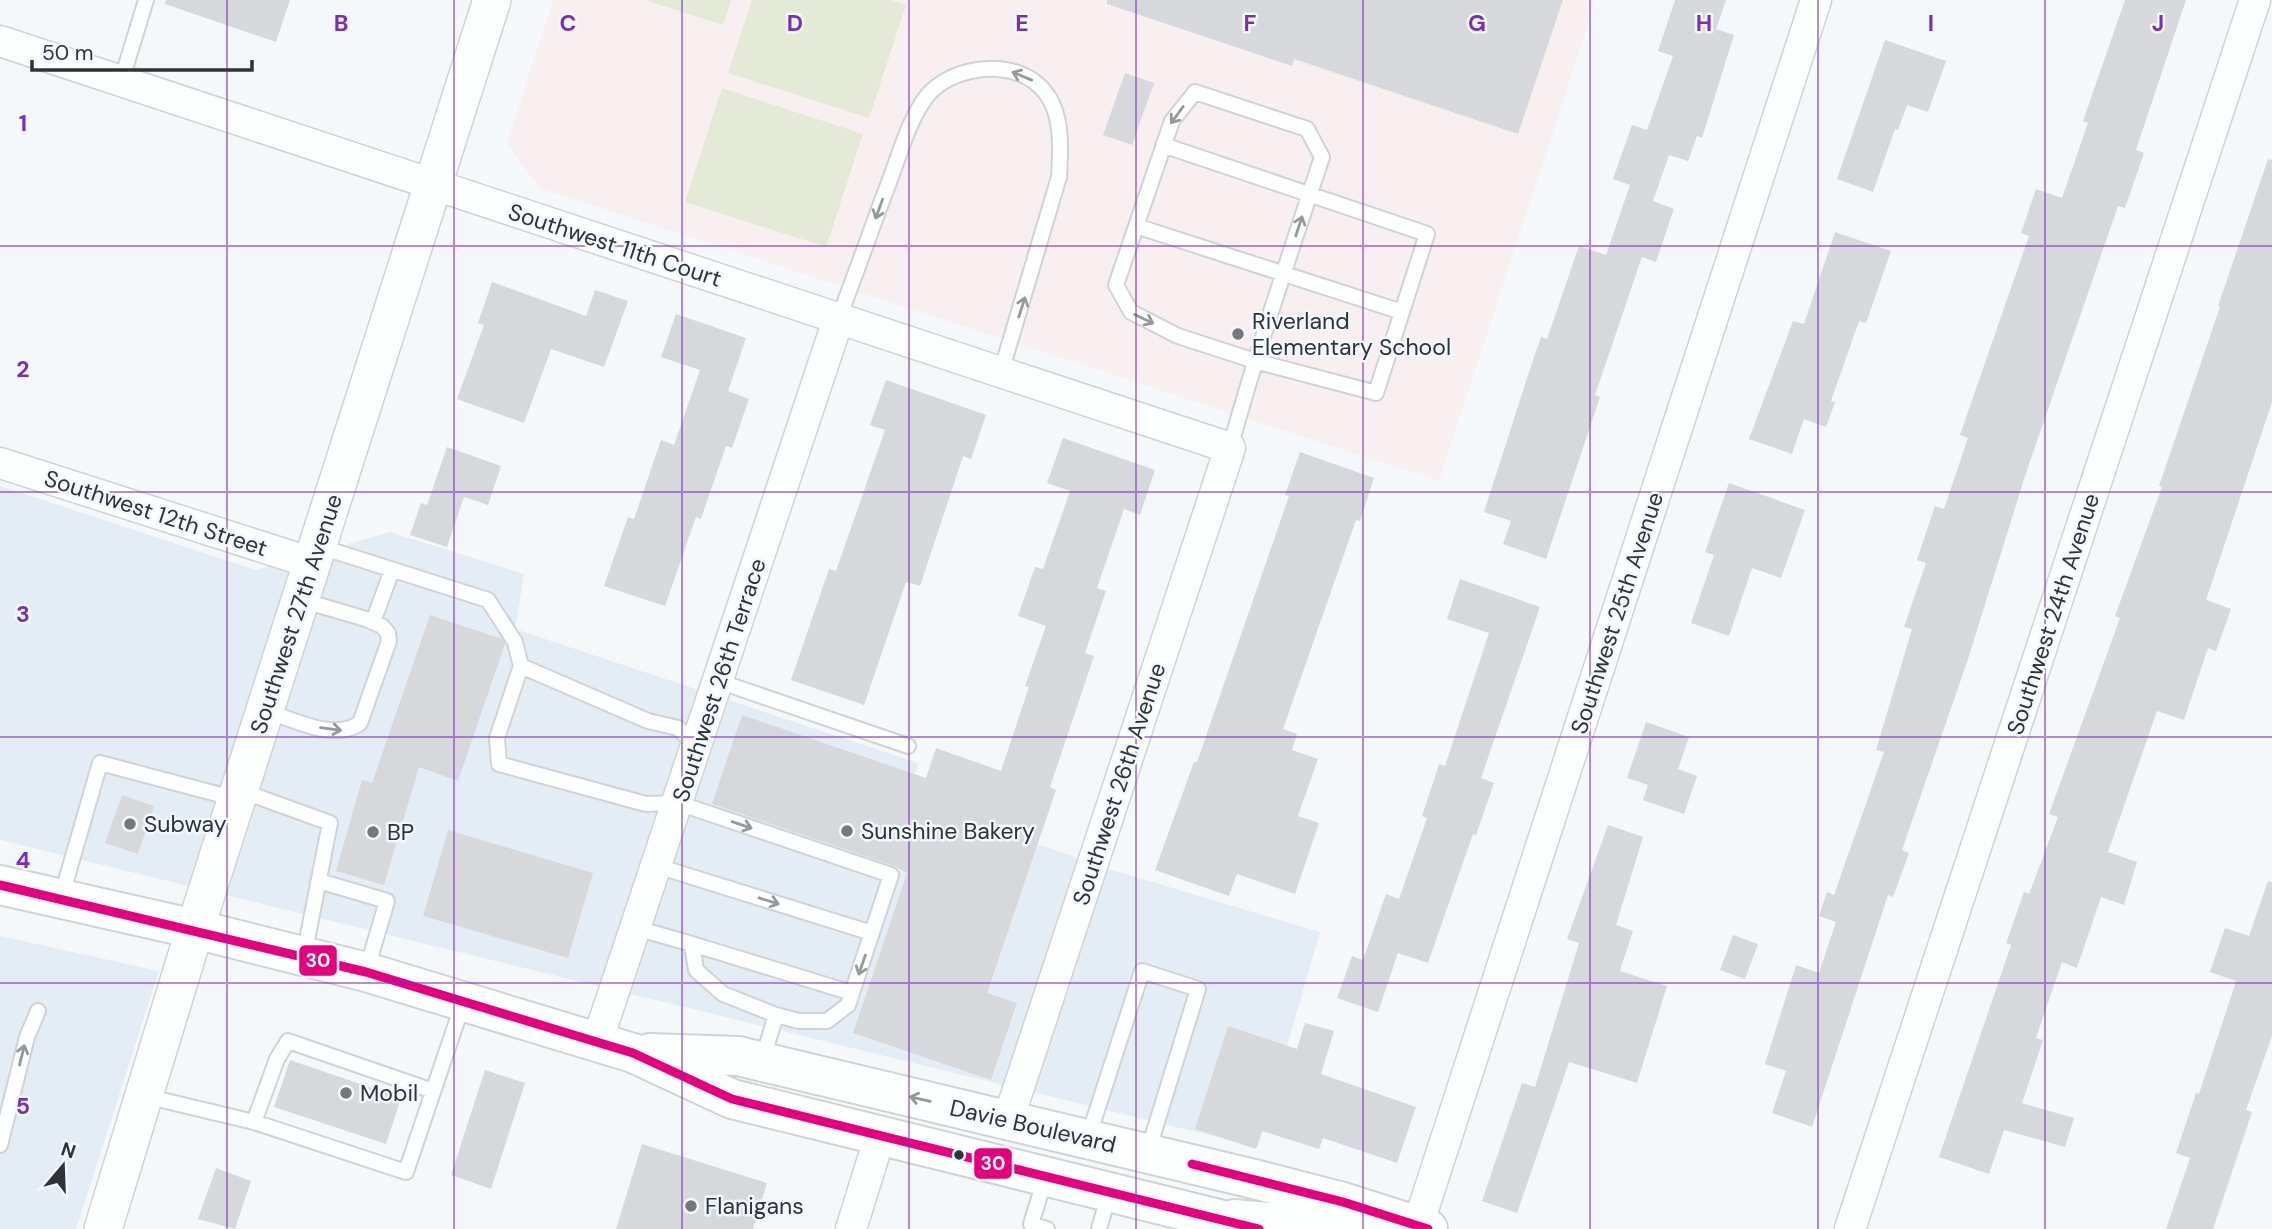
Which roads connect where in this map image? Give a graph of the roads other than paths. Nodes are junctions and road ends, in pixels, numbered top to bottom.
1 (146, 0) edge
2 (492, 0) edge
3 (1816, 0) edge
4 (2255, 0) edge
5 (0, 41) edge
6 (121, 83) junction
7 (1163, 145) junction
8 (433, 186) junction
9 (1310, 194) junction
10 (1136, 226) junction
11 (1284, 272) junction
12 (1402, 312) junction
13 (839, 317) junction
14 (1255, 361) junction
15 (1002, 372) junction
16 (1230, 448) junction
17 (0, 463) edge
18 (315, 554) junction
19 (391, 569) junction
20 (301, 600) junction
21 (373, 622) junction
22 (521, 666) junction
23 (718, 681) junction
24 (266, 710) junction
25 (908, 746) dead end
26 (698, 748) junction
27 (239, 795) junction
28 (678, 803) junction
29 (657, 866) junction
30 (319, 881) junction
31 (0, 885) edge
32 (61, 898) junction
33 (636, 928) junction
34 (195, 929) junction
35 (872, 933) junction
36 (692, 944) junction
37 (303, 956) junction
38 (366, 972) junction
39 (852, 993) junction
40 (464, 1002) junction
41 (38, 1011) dead end
42 (776, 1015) junction
43 (597, 1042) junction
44 (633, 1053) junction
45 (762, 1062) junction
46 (433, 1091) junction
47 (143, 1096) junction
48 (1008, 1120) junction
49 (254, 1122) junction
50 (880, 1136) junction
51 (1087, 1139) junction
52 (0, 1145) edge
53 (1147, 1153) junction
54 (1046, 1177) junction
55 (1110, 1193) junction
56 (1210, 1221) edge
57 (1423, 1227) edge
58 (103, 1229) edge
59 (851, 1229) edge
60 (1047, 1229) edge
61 (1098, 1229) edge
62 (1259, 1229) edge
63 (1850, 1229) edge

1 - 6 lane
2 - 8 street, Southwest 27th Avenue
3 - 57 street, Southwest 25th Avenue
4 - 63 street, Southwest 24th Avenue
5 - 6 street, Southwest 11th Court
6 - 8 street, Southwest 11th Court
7 - 9 lane
9 -> 7 lane
7 - 10 lane
8 - 13 street, Southwest 11th Court
8 - 18 street, Southwest 27th Avenue
11 -> 9 lane
9 - 12 lane
10 - 11 lane
10 -> 14 lane
11 - 12 lane
11 - 14 lane
12 - 14 lane
13 - 15 street, Southwest 11th Court
15 -> 13 lane
13 - 23 street, Southwest 26th Terrace
14 - 16 lane
15 - 16 street, Southwest 11th Court
16 - 48 street, Southwest 26th Avenue
17 - 18 street, Southwest 12th Street
18 - 19 lane
18 - 20 street, Southwest 27th Avenue
19 - 21 lane
19 - 22 lane
20 - 21 lane
20 - 24 street, Southwest 27th Avenue
24 -> 21 lane
22 - 26 lane
22 - 28 lane
23 - 25 lane
23 - 26 street, Southwest 26th Terrace
24 - 27 street, Southwest 27th Avenue
26 - 28 street, Southwest 26th Terrace
27 - 30 lane
27 - 32 lane
27 - 34 street, Southwest 27th Avenue
28 - 29 street, Southwest 26th Terrace
28 -> 35 lane
29 - 33 street, Southwest 26th Terrace
29 -> 35 lane
30 - 37 lane
30 - 38 lane
31 - 32 main road, Davie Boulevard
32 - 34 main road, Davie Boulevard
33 - 36 lane
33 - 43 street, Southwest 26th Terrace
34 - 37 main road, Davie Boulevard
34 - 47 street, Southwest 27th Avenue
35 -> 39 lane
36 - 39 lane
36 - 42 lane
37 - 38 main road, Davie Boulevard
38 - 40 main road, Davie Boulevard
39 - 42 lane
40 - 43 main road, Davie Boulevard
40 - 46 lane
52 -> 41 lane
42 - 45 lane
43 - 44 main road, Davie Boulevard
44 - 45 main road, Davie Boulevard
44 - 50 main road, Davie Boulevard
48 -> 45 main road, Davie Boulevard
46 - 49 lane
46 - 49 lane
47 - 49 lane
47 - 58 street, Southwest 27th Avenue
48 - 51 main road, Davie Boulevard
50 - 54 main road, Davie Boulevard
50 - 59 street
51 - 53 main road, Davie Boulevard
51 - 53 lane
53 - 57 main road, Davie Boulevard
54 - 55 main road, Davie Boulevard
54 - 60 lane
55 - 56 main road, Davie Boulevard
55 - 61 lane
56 - 57 main road
56 - 62 main road, Davie Boulevard

